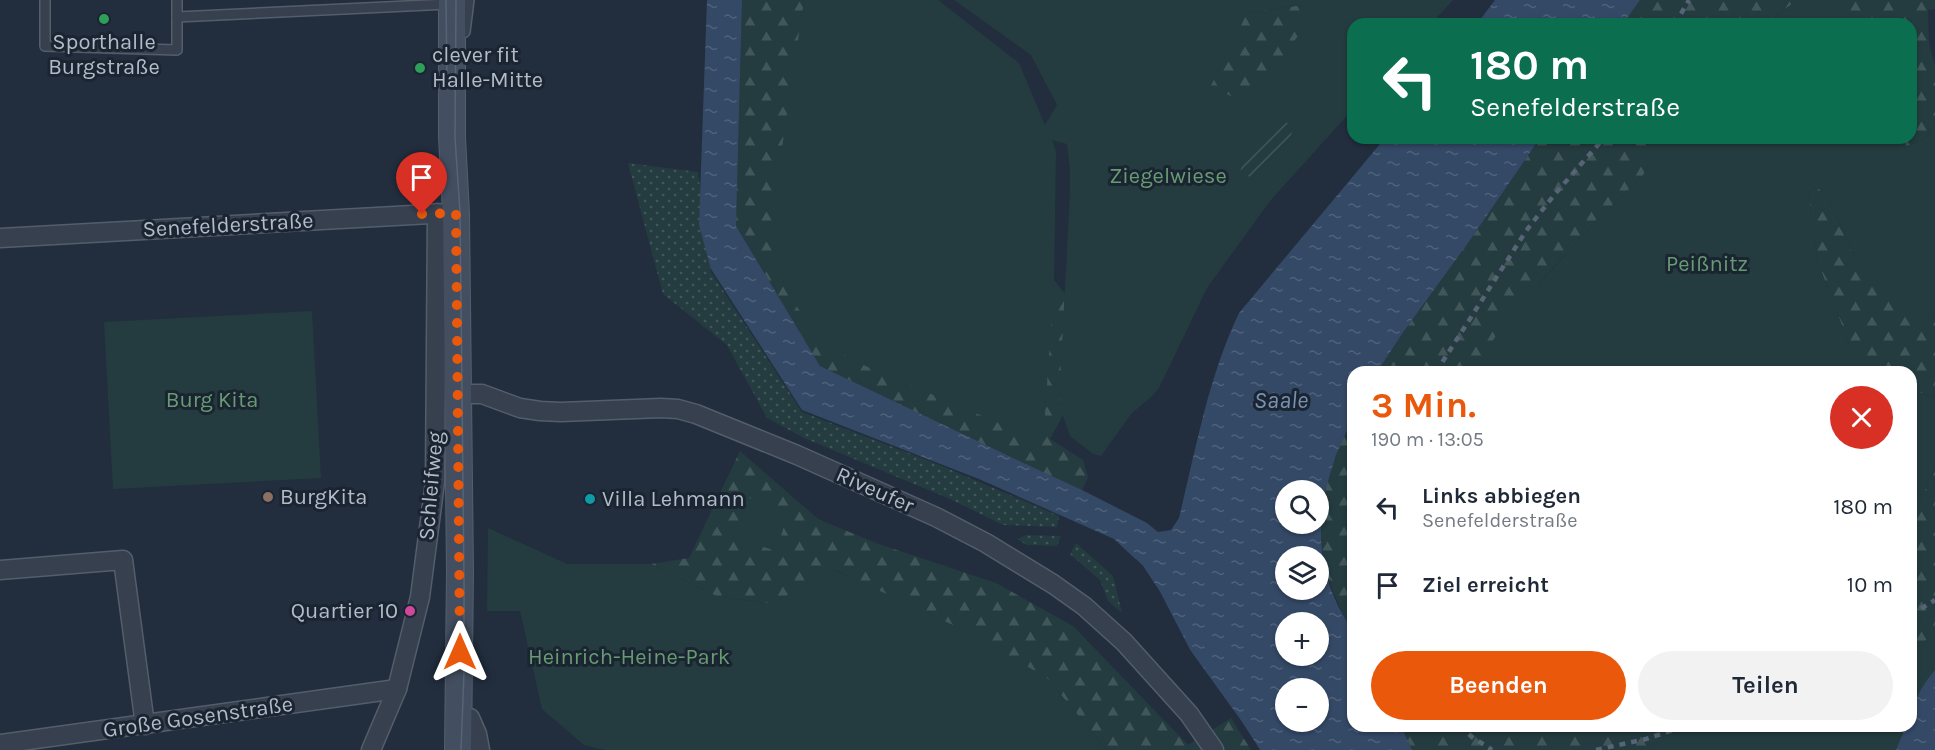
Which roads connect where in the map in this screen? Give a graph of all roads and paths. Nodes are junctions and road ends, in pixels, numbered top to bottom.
1 (45, 0) edge
2 (177, 0) edge
3 (458, 1) edge
4 (177, 17) junction
5 (447, 213) junction
6 (0, 238) edge
7 (459, 394) junction
8 (0, 570) edge
9 (397, 689) junction
10 (457, 714) junction
11 (145, 725) junction
12 (0, 744) edge
13 (371, 750) edge
14 (458, 750) edge
15 (480, 750) edge
16 (1214, 750) edge

1 - 4 lane
2 - 4 lane
3 - 4 lane
3 - 5 street
5 - 6 street, Senefelderstraße
5 - 7 street
5 - 9 street, Schleifweg
7 - 10 street
7 - 16 street, Riveufer
8 - 11 street
9 - 11 street, Große Gosenstraße
9 - 13 street, Schleifweg
10 - 14 street
10 - 15 street
11 - 12 street, Große Gosenstraße

